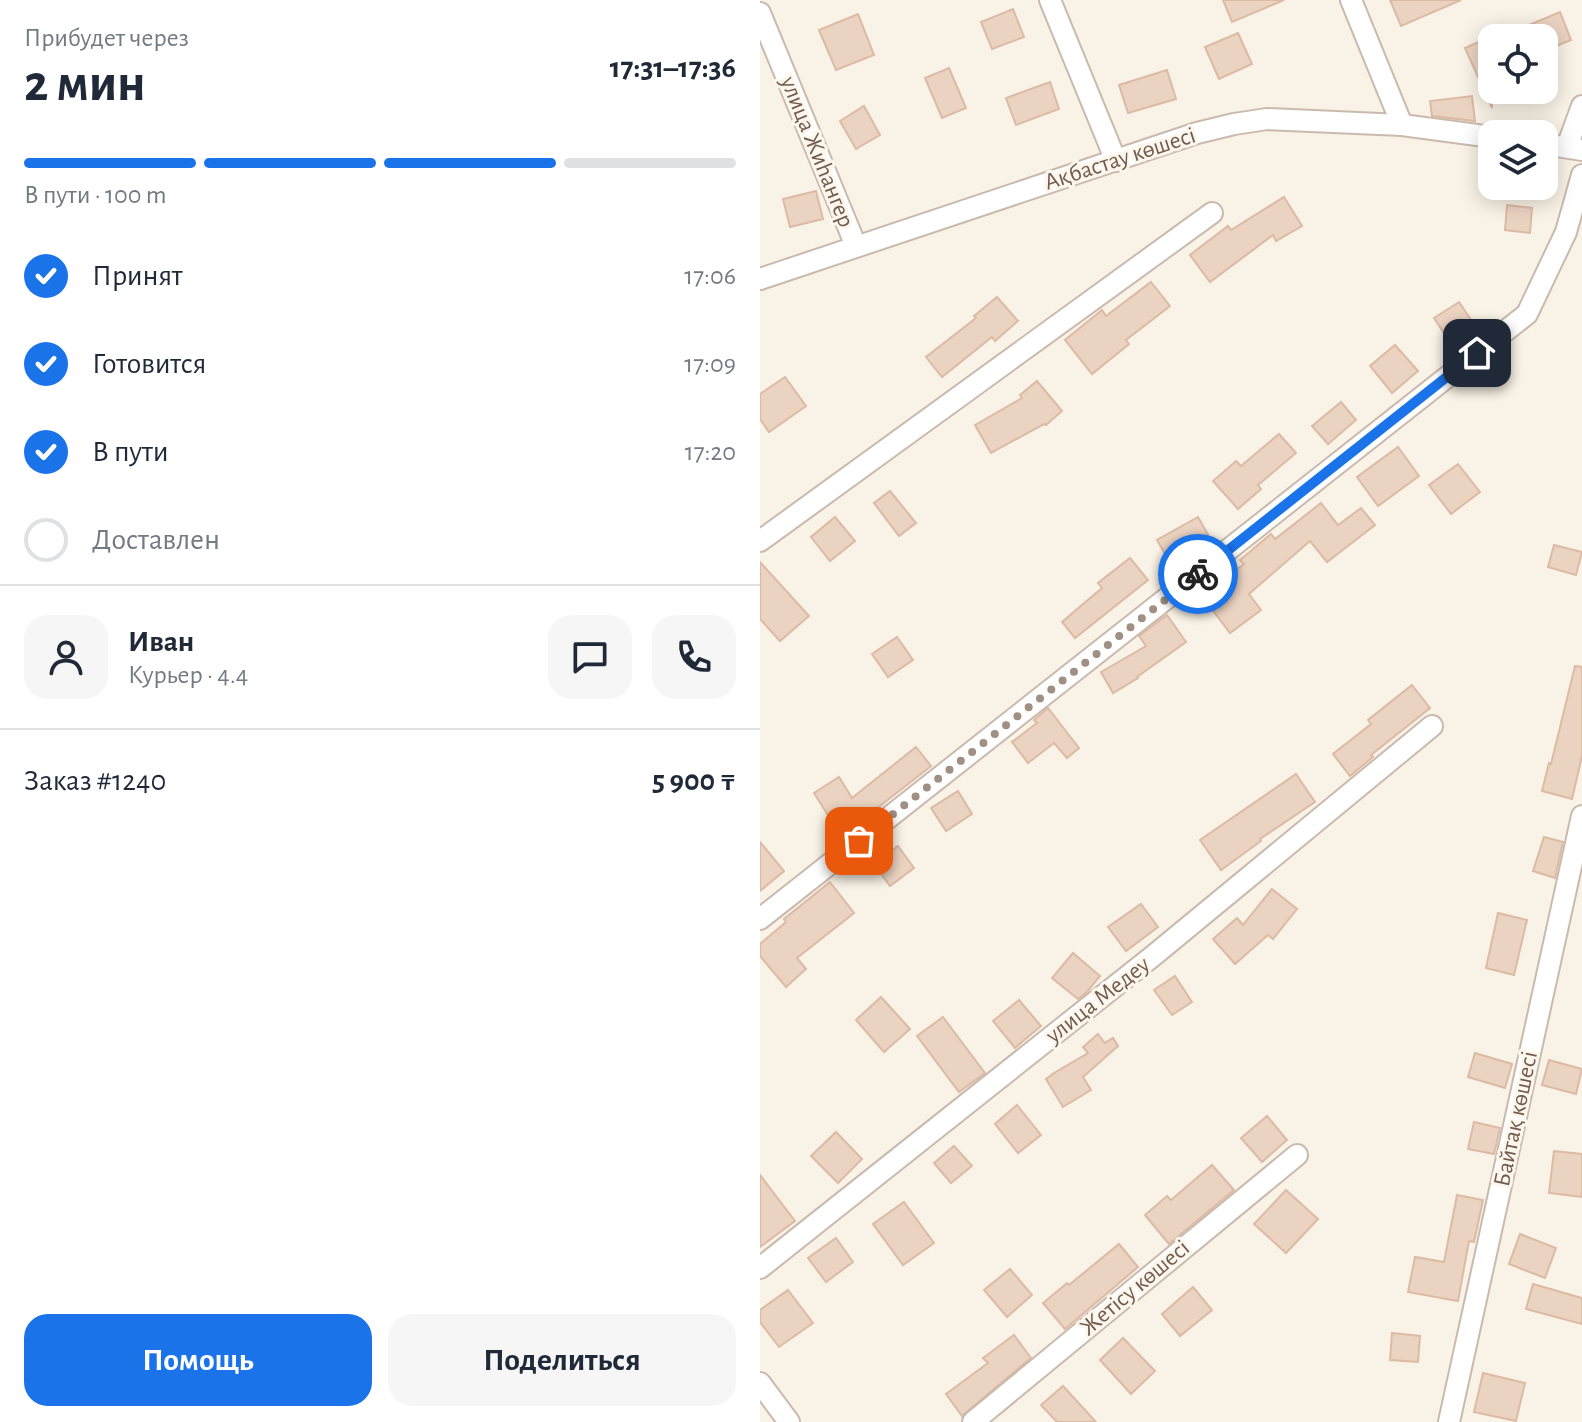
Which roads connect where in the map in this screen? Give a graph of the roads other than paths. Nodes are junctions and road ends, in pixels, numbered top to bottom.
1 (1050, 0) edge
2 (1351, 0) edge
3 (760, 13) edge
4 (1582, 106) edge
5 (1402, 125) junction
6 (1478, 135) edge
7 (1575, 149) edge
8 (1116, 161) junction
9 (1582, 175) edge
10 (1212, 213) dead end
11 (856, 246) junction
12 (760, 279) edge
13 (760, 541) edge
14 (1432, 726) dead end
15 (1582, 816) edge
16 (760, 919) edge
17 (1297, 1155) dead end
18 (760, 1268) edge
19 (760, 1383) edge
20 (789, 1422) edge
21 (973, 1422) edge
22 (1449, 1422) edge

1 - 8 street
2 - 5 street
3 - 11 street, улица Жиhангер
4 - 7 street
5 - 6 street, Ақбастау көшесі
5 - 8 street, Ақбастау көшесі
8 - 11 street, Ақбастау көшесі
9 - 16 street
10 - 13 street
11 - 12 street, Ақбастау көшесі
14 - 18 street, улица Медеу
15 - 22 street, Байтақ көшесі
17 - 21 street, Жетісу көшесі
19 - 20 street

